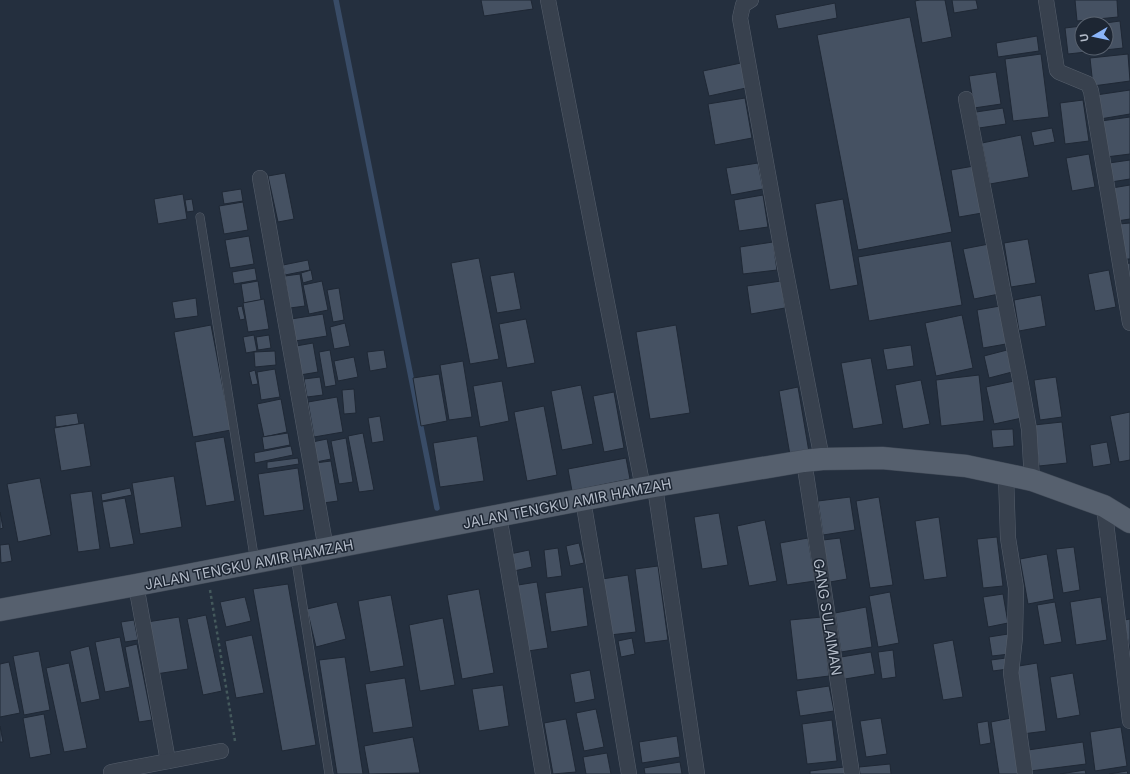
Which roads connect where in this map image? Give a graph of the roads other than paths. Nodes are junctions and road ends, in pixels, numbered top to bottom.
1 (548, 0) edge
2 (751, 0) edge
3 (1046, 0) edge
4 (966, 99) dead end
5 (260, 178) dead end
6 (200, 217) dead end
7 (1130, 323) edge
8 (813, 460) junction
9 (1006, 475) junction
10 (1032, 480) junction
11 (649, 487) junction
12 (583, 500) junction
13 (1104, 506) junction
14 (499, 516) junction
15 (1130, 522) edge
16 (326, 549) junction
17 (295, 555) junction
18 (256, 562) junction
19 (136, 586) junction
20 (0, 610) edge
21 (1130, 720) edge
22 (221, 751) road end
23 (168, 761) junction
24 (111, 772) dead end
25 (329, 774) edge
26 (543, 774) edge
27 (629, 774) edge
28 (698, 774) edge
29 (852, 774) edge
30 (1025, 774) edge

1 - 11 street
2 - 8 street, GANG SULAIMAN
3 - 7 street
4 - 10 street
5 - 16 street
6 - 18 lane
8 - 9 main road, JALAN TENGKU AMIR HAMZAH
8 - 11 main road, JALAN TENGKU AMIR HAMZAH
8 - 29 street, GANG SULAIMAN
9 - 10 main road, JALAN TENGKU AMIR HAMZAH
9 - 30 street
10 - 13 main road, JALAN TENGKU AMIR HAMZAH
11 - 12 main road, JALAN TENGKU AMIR HAMZAH
11 - 28 street
12 - 14 main road, JALAN TENGKU AMIR HAMZAH
12 - 27 street
13 - 15 main road, JALAN TENGKU AMIR HAMZAH
13 - 21 street
14 - 16 main road, JALAN TENGKU AMIR HAMZAH
14 - 26 street
16 - 17 main road, JALAN TENGKU AMIR HAMZAH
17 - 18 main road, JALAN TENGKU AMIR HAMZAH
17 - 25 lane
18 - 19 main road, JALAN TENGKU AMIR HAMZAH
19 - 20 main road, JALAN TENGKU AMIR HAMZAH
19 - 23 street
22 - 23 street
23 - 24 street

